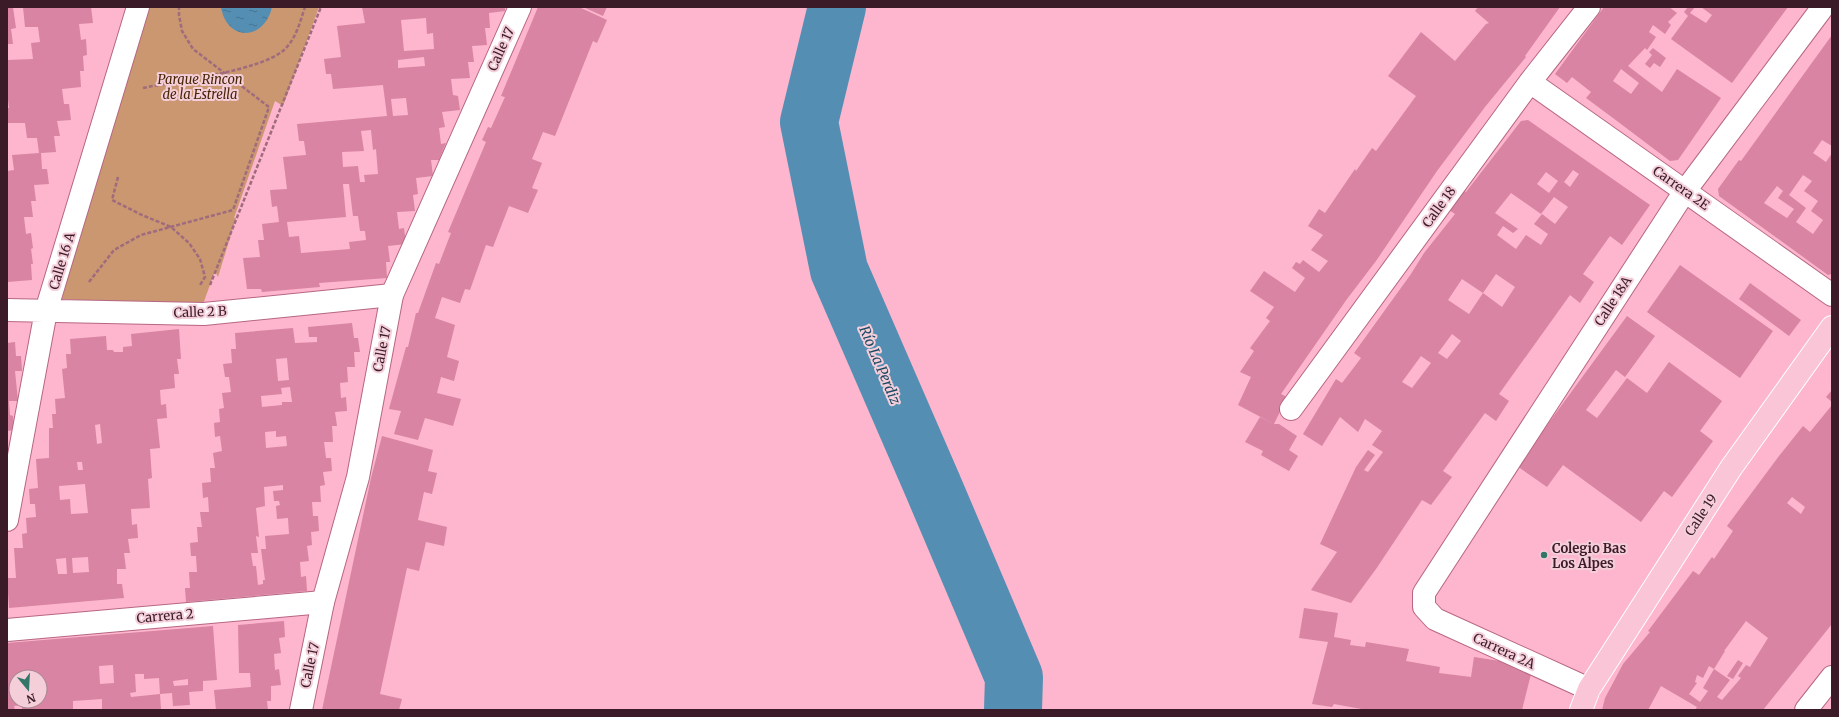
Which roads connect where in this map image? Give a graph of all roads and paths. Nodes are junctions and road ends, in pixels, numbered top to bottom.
1 (138, 7) edge
2 (179, 7) edge
3 (305, 7) edge
4 (321, 7) edge
5 (520, 7) edge
6 (1589, 7) edge
7 (1823, 7) edge
8 (222, 72) junction
9 (1530, 82) junction
10 (140, 95) dead end
11 (120, 170) dead end
12 (1685, 191) junction
13 (171, 228) junction
14 (85, 288) dead end
15 (198, 289) dead end
16 (208, 292) dead end
17 (392, 295) junction
18 (1832, 295) edge
19 (7, 310) edge
20 (46, 311) junction
21 (1832, 327) edge
22 (1292, 409) dead end
23 (7, 520) edge
24 (323, 602) junction
25 (1424, 606) joint
26 (7, 630) edge
27 (1832, 677) edge
28 (1589, 689) junction
29 (301, 710) edge
30 (1581, 710) edge
31 (1806, 710) edge

1 - 20 street, Calle 16 A
2 - 8 path
3 - 8 path
4 - 16 path
5 - 17 street, Calle 17
6 - 9 street, Calle 18
7 - 12 street, Calle 18A
8 - 10 path
8 - 13 path
9 - 12 street, Carrera 2E
9 - 22 street, Calle 18
11 - 13 path
12 - 18 street, Carrera 2E
12 - 25 street, Calle 18A
13 - 14 path
13 - 15 path
17 - 20 street, Calle 2 B
17 - 24 street, Calle 17
19 - 20 street, Calle 2 B
20 - 23 street, Calle 16 A
21 - 28 main road, Calle 19
24 - 26 street, Carrera 2
24 - 29 street, Calle 17
25 - 28 street, Carrera 2A
27 - 31 street
28 - 30 main road, Calle 19

